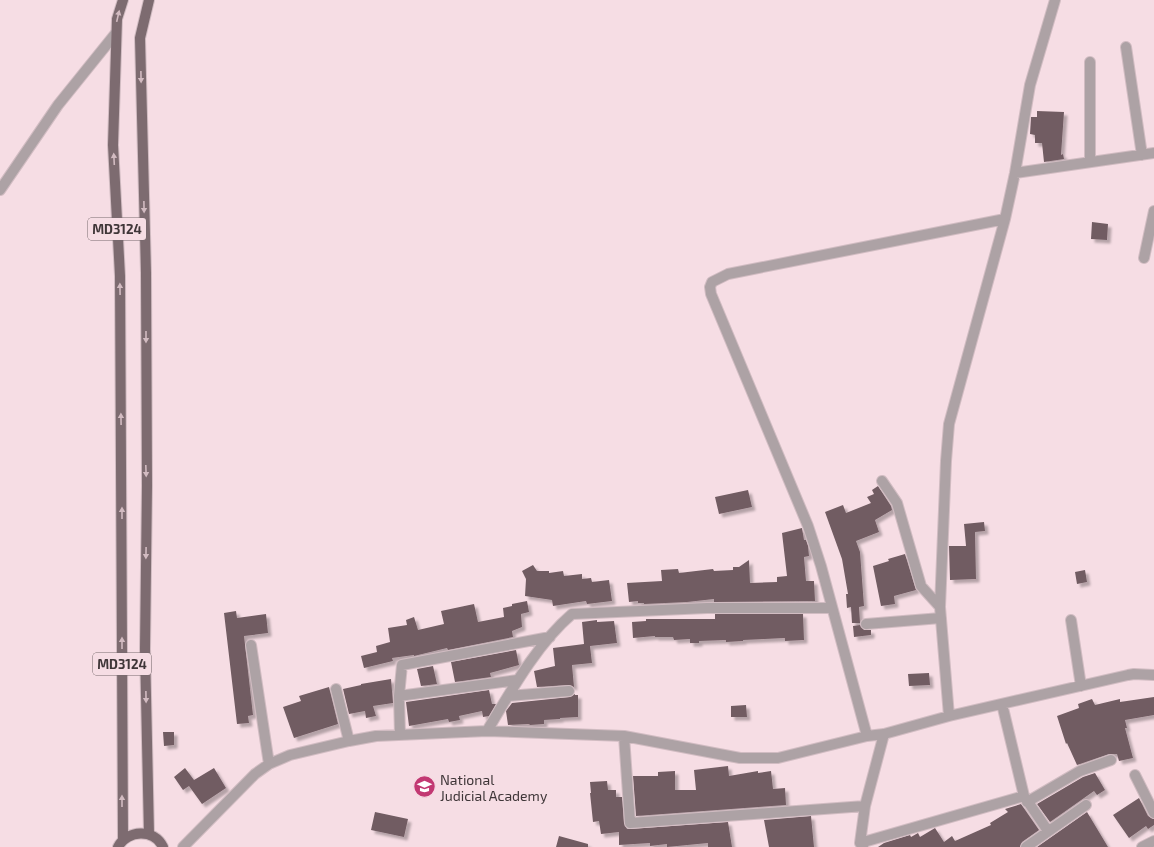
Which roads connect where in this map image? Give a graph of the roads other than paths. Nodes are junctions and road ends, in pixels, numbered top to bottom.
1 (123, 0) edge
2 (149, 0) edge
3 (1055, 0) edge
4 (116, 33) junction
5 (1126, 47) dead end
6 (1090, 62) dead end
7 (1154, 153) edge
8 (1142, 155) junction
9 (1090, 162) junction
10 (1014, 173) junction
11 (0, 190) edge
12 (1154, 211) edge
13 (1005, 219) junction
14 (1144, 258) dead end
15 (882, 480) dead end
16 (832, 608) junction
17 (941, 612) junction
18 (1071, 620) dead end
19 (866, 624) dead end
20 (550, 638) junction
21 (251, 645) dead end
22 (1154, 675) edge
23 (517, 680) junction
24 (1081, 686) junction
25 (336, 690) dead end
26 (569, 691) dead end
27 (399, 696) junction
28 (508, 696) junction
29 (1002, 704) junction
30 (949, 716) junction
31 (487, 730) junction
32 (884, 734) junction
33 (400, 735) junction
34 (624, 736) junction
35 (867, 736) junction
36 (349, 741) junction
37 (1111, 760) dead end
38 (268, 764) junction
39 (1135, 775) dead end
40 (1025, 799) junction
41 (1086, 805) dead end
42 (865, 806) junction
43 (1154, 813) edge
44 (1048, 831) junction
45 (149, 834) junction
46 (1154, 841) edge
47 (121, 843) edge
48 (862, 845) edge
49 (163, 847) edge
50 (183, 847) edge
51 (1026, 847) edge
52 (1142, 847) edge

4 -> 1 main road, MD3124
2 -> 45 main road, MD3124
3 - 10 street
4 - 11 street
47 -> 4 main road, MD3124
5 - 8 street
6 - 9 street
7 - 8 street
8 - 9 street
9 - 10 street
10 - 13 street
12 - 14 street
13 - 16 street
13 - 17 street
15 - 17 street
16 - 20 street
16 - 35 street
17 - 19 street
17 - 30 street
18 - 24 street
20 - 23 street
20 - 27 street
21 - 38 street
22 - 24 street
23 - 27 street
23 - 28 street
24 - 29 street
25 - 36 street
26 - 28 street
27 - 33 street
28 - 31 street
29 - 30 street
29 - 40 street
30 - 32 street
31 - 33 street
31 - 34 street
32 - 35 street
32 - 42 street
33 - 36 street
34 - 35 street
34 - 42 street
36 - 38 street
37 - 40 street
38 - 50 street
39 - 43 street
40 - 44 street
40 - 48 street
41 - 44 street
42 - 48 street
44 - 51 street
45 - 47 main road
45 - 49 main road
46 - 52 street

